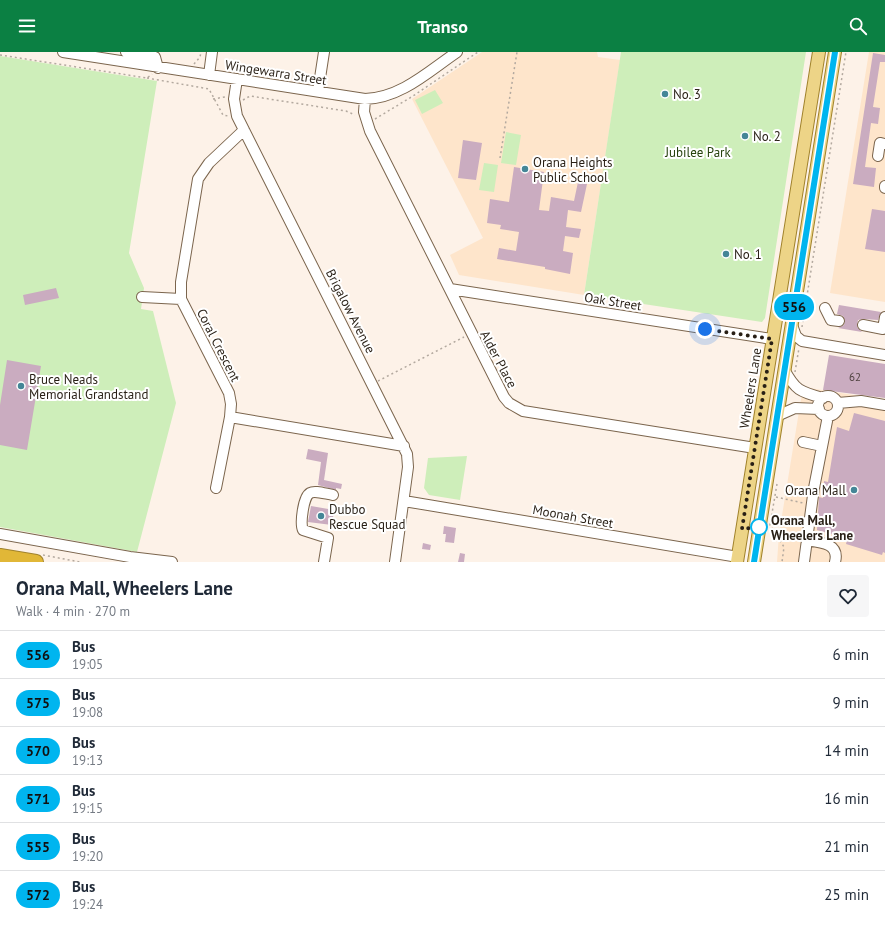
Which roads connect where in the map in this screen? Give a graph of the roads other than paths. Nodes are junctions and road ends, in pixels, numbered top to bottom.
1 (63, 52) edge
2 (126, 52) edge
3 (212, 52) edge
4 (324, 52) edge
5 (457, 52) edge
6 (819, 52) edge
7 (835, 52) edge
8 (158, 68) junction
9 (209, 75) junction
10 (237, 79) junction
11 (318, 92) junction
12 (365, 99) junction
13 (244, 130) junction
14 (885, 144) edge
15 (878, 156) dead end
16 (450, 289) junction
17 (142, 297) dead end
18 (181, 299) junction
19 (825, 308) dead end
20 (885, 317) edge
21 (791, 322) junction
22 (839, 322) dead end
23 (863, 325) dead end
24 (772, 339) junction
25 (800, 341) junction
26 (786, 353) junction
27 (885, 355) edge
28 (784, 369) junction
29 (823, 398) junction
30 (838, 403) junction
31 (885, 405) edge
32 (819, 409) junction
33 (777, 416) junction
34 (828, 416) junction
35 (230, 417) junction
36 (803, 442) dead end
37 (404, 446) junction
38 (822, 446) junction
39 (755, 448) junction
40 (216, 488) dead end
41 (332, 495) dead end
42 (404, 501) junction
43 (0, 534) edge
44 (806, 540) junction
45 (0, 556) edge
46 (129, 559) edge
47 (738, 560) edge
48 (36, 562) edge
49 (172, 562) edge
50 (324, 562) edge
51 (395, 562) edge
52 (754, 562) edge
53 (804, 562) edge
54 (835, 562) edge

1 - 8 street, Wingewarra Street
2 - 8 street
3 - 9 street
4 - 11 street
5 - 12 street, Wingewarra Street
6 - 24 main road, Wheelers Lane
7 - 21 main road
8 - 9 street, Wingewarra Street
9 - 10 street, Wingewarra Street
10 - 11 street, Wingewarra Street
10 - 13 street, Brigalow Avenue
11 - 12 street, Wingewarra Street
12 - 16 street, Alder Place
13 - 18 street, Coral Crescent
13 - 37 street, Brigalow Avenue
14 - 15 street
16 - 24 street, Oak Street
16 - 39 street, Alder Place
17 - 18 street
18 - 35 street, Coral Crescent
19 - 22 street
20 - 23 street
21 - 25 street
21 - 26 main road
24 - 39 main road, Wheelers Lane
25 - 26 street
25 - 27 street
26 - 28 main road
28 - 29 street
28 - 33 main road
29 - 30 street
29 - 32 street
30 - 31 street
30 - 34 street
32 - 33 street
32 - 34 street
33 - 52 main road
34 - 38 street
35 - 37 street
35 - 40 street, Coral Crescent
36 - 38 street
37 - 42 street, Brigalow Avenue
38 - 44 street
39 - 47 main road, Wheelers Lane
41 - 50 street
42 - 47 street, Moonah Street
42 - 51 street, Brigalow Avenue
43 - 46 street
44 - 53 street
44 - 54 street
45 - 48 highway
46 - 49 street

